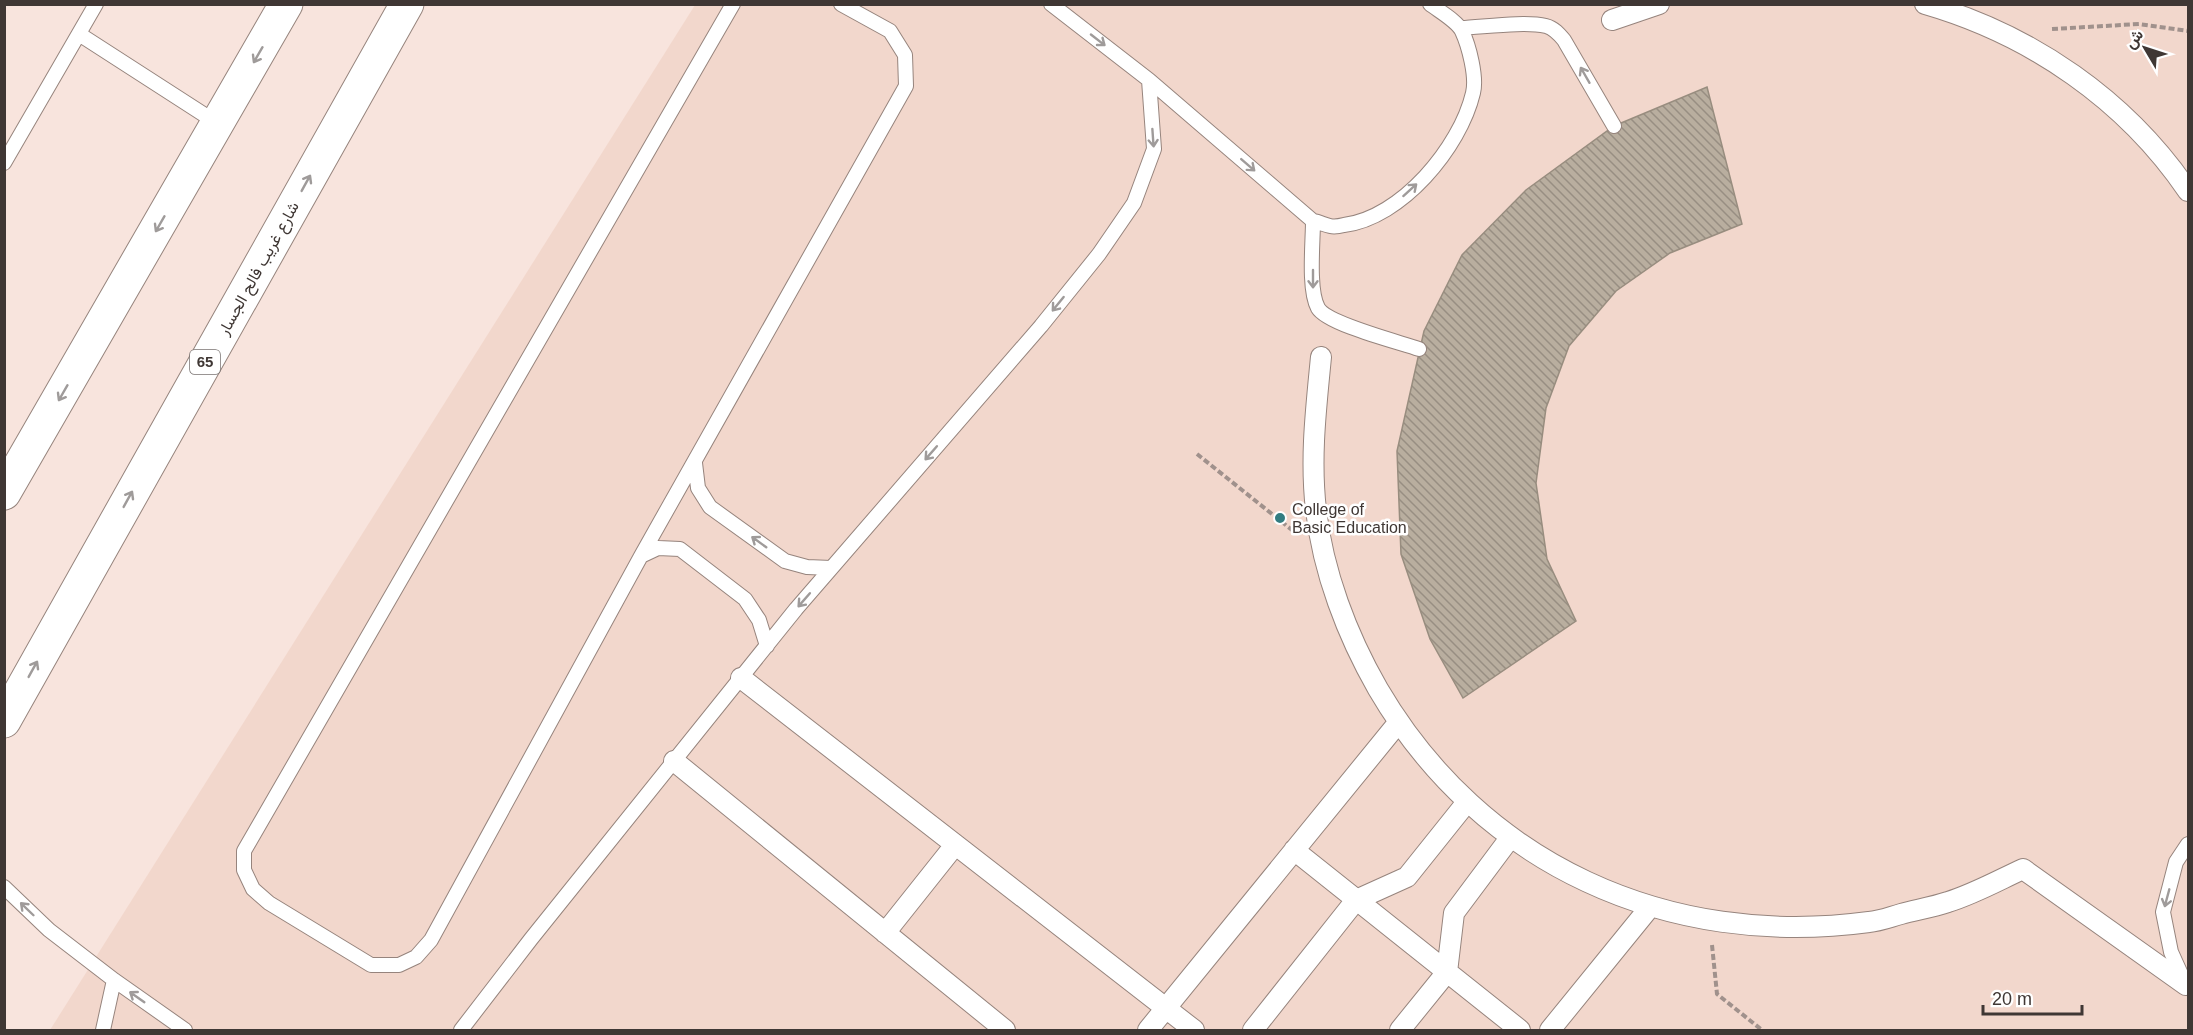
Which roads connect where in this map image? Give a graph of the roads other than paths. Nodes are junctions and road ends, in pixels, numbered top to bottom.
1 (96, 4) edge
2 (286, 4) edge
3 (407, 4) edge
4 (733, 4) edge
5 (841, 4) edge
6 (1051, 4) edge
7 (1430, 4) edge
8 (1659, 4) edge
9 (1925, 4) edge
10 (1964, 10) edge
11 (1612, 20) dead end
12 (1461, 28) junction
13 (79, 34) junction
14 (1149, 80) junction
15 (219, 124) junction
16 (1614, 126) dead end
17 (4, 163) edge
18 (2188, 191) edge
19 (1313, 221) junction
20 (1419, 349) dead end
21 (1321, 357) dead end
22 (695, 463) junction
23 (4, 493) edge
24 (641, 556) junction
25 (831, 568) junction
26 (767, 646) junction
27 (741, 678) junction
28 (4, 721) edge
29 (1398, 723) junction
30 (674, 761) junction
31 (1467, 802) junction
32 (1510, 838) junction
33 (2188, 844) edge
34 (955, 845) junction
35 (1294, 850) junction
36 (4, 887) edge
37 (1356, 900) junction
38 (1650, 907) junction
39 (885, 933) junction
40 (1447, 972) junction
41 (114, 980) junction
42 (2187, 986) edge
43 (1166, 1009) junction
44 (103, 1030) edge
45 (185, 1030) edge
46 (460, 1030) edge
47 (1005, 1030) edge
48 (1148, 1030) edge
49 (1194, 1030) edge
50 (1253, 1030) edge
51 (1400, 1030) edge
52 (1520, 1030) edge
53 (1550, 1030) edge

1 - 13 lane
2 -> 15 main road
28 -> 3 main road, شارع غريب فالح الجسار / 65
4 - 24 lane
5 - 22 lane
6 -> 14 lane
7 - 12 lane
8 - 11 street
9 - 10 street
10 - 18 street
16 -> 12 lane
19 -> 12 lane
13 - 15 lane
13 - 17 lane
14 -> 19 lane
14 -> 25 lane
15 -> 23 main road
19 -> 20 lane
21 - 29 street
22 - 24 lane
25 -> 22 lane
24 - 26 lane
25 -> 26 lane
26 - 27 lane
27 - 30 lane
27 - 34 street
29 - 31 street
29 - 35 street
30 - 39 street
30 - 46 lane
31 - 32 street
31 - 37 street
32 - 38 street
32 - 40 street
33 -> 42 lane
34 - 39 street
34 - 43 street
35 - 37 street
35 - 43 street
41 -> 36 lane
37 - 40 street
37 - 50 street
38 - 42 street
38 - 53 street
39 - 47 street
40 - 51 street
40 - 52 street
41 - 44 lane
45 -> 41 lane
43 - 48 street
43 - 49 street

